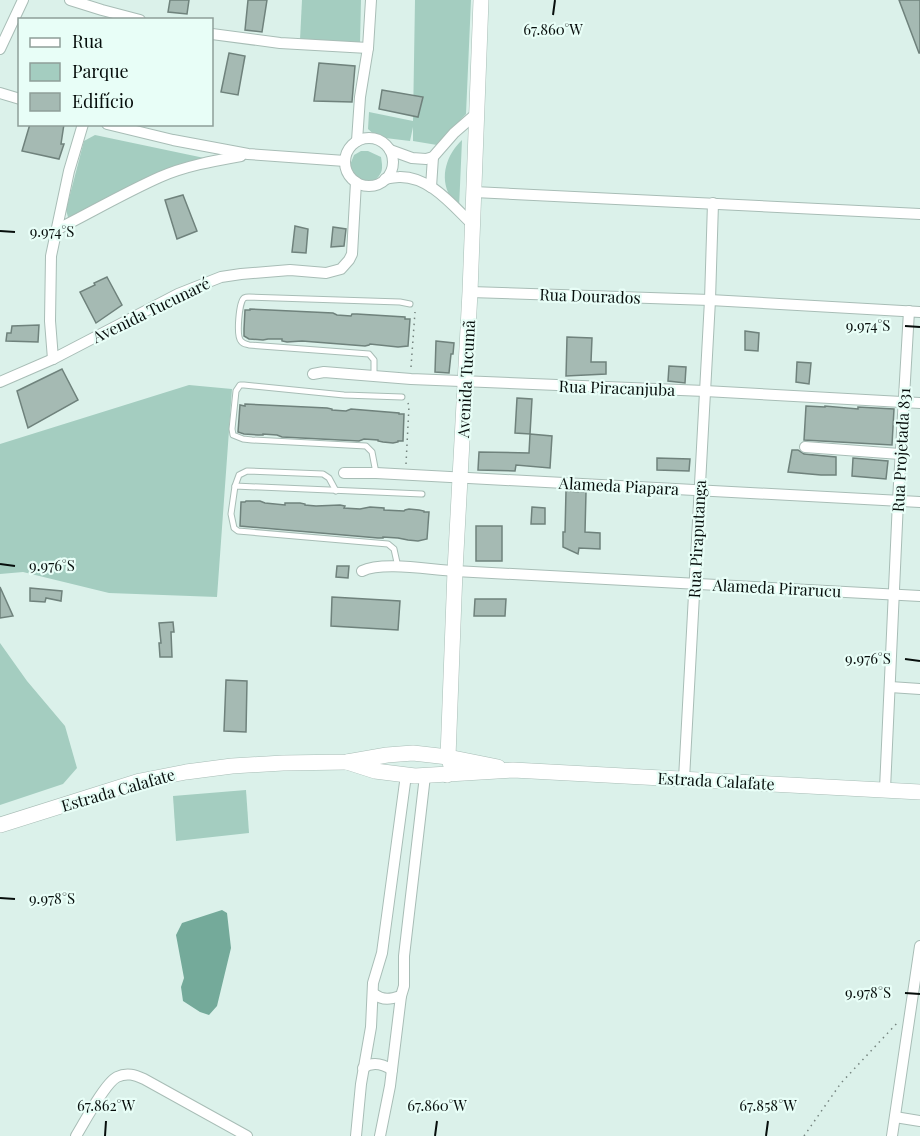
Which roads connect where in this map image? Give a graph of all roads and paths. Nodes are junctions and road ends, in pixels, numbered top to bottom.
1 (23, 0) edge
2 (70, 0) edge
3 (371, 0) edge
4 (481, 0) edge
5 (132, 18) edge
6 (213, 34) edge
7 (368, 48) junction
8 (0, 49) edge
9 (0, 93) edge
10 (18, 98) edge
11 (477, 113) junction
12 (81, 126) edge
13 (114, 126) edge
14 (357, 141) junction
15 (390, 150) junction
16 (248, 154) junction
17 (434, 157) junction
18 (345, 161) junction
19 (385, 179) junction
20 (356, 182) junction
21 (431, 187) junction
22 (474, 192) junction
23 (713, 203) junction
24 (920, 214) edge
25 (473, 225) junction
26 (56, 230) junction
27 (470, 292) junction
28 (710, 300) junction
29 (410, 304) joint
30 (914, 311) edge
31 (53, 359) junction
32 (313, 374) dead end
33 (374, 376) junction
34 (411, 378) junction
35 (465, 381) junction
36 (0, 382) edge
37 (705, 391) junction
38 (402, 397) joint
39 (903, 402) junction
40 (920, 403) edge
41 (805, 447) dead end
42 (900, 454) junction
43 (344, 473) dead end
44 (375, 473) junction
45 (405, 475) junction
46 (461, 478) junction
47 (235, 486) junction
48 (699, 490) junction
49 (336, 491) junction
50 (422, 494) dead end
51 (898, 501) junction
52 (920, 502) edge
53 (398, 567) junction
54 (362, 571) dead end
55 (455, 572) junction
56 (695, 584) junction
57 (894, 595) junction
58 (920, 596) edge
59 (890, 687) junction
60 (920, 689) edge
61 (399, 754) junction
62 (448, 757) junction
63 (347, 762) junction
64 (513, 770) junction
65 (447, 774) junction
66 (400, 775) junction
67 (425, 776) junction
68 (684, 779) junction
69 (885, 789) junction
70 (920, 792) edge
71 (0, 825) edge
72 (920, 946) edge
73 (374, 993) junction
74 (401, 996) junction
75 (911, 1007) junction
76 (908, 1030) junction
77 (920, 1032) edge
78 (363, 1068) junction
79 (392, 1070) junction
80 (895, 1117) junction
81 (920, 1121) edge
82 (76, 1136) edge
83 (247, 1136) edge
84 (356, 1136) edge
85 (380, 1136) edge
86 (804, 1136) edge
87 (892, 1136) edge

1 - 8 street
2 - 5 street
3 - 7 street
4 - 11 street, Avenida Tucumã
6 - 7 street
7 - 14 street
9 - 10 street
11 - 17 street
11 - 22 street, Avenida Tucumã
12 - 26 street
13 - 16 street
14 - 15 street
14 - 18 street
15 - 17 street
15 - 19 street
16 - 18 street
16 - 26 street
17 - 21 street
18 - 20 street
19 - 20 street
19 - 21 street
20 - 31 street, Avenida Tucunaré
21 - 25 street
22 - 23 street
22 - 25 street, Avenida Tucumã
23 - 24 street
23 - 28 street, Rua Piraputanga
25 - 27 street, Avenida Tucumã
26 - 31 street
27 - 28 street, Rua Dourados
27 - 35 street, Avenida Tucumã
28 - 30 street, Rua Projetada 831
28 - 37 street, Rua Piraputanga
29 - 33 lane
29 - 34 path
30 - 39 street, Rua Projetada 831
31 - 36 street, Avenida Tucunaré
32 - 33 street, Rua Piracanjuba
33 - 34 street, Rua Piracanjuba
34 - 35 street, Rua Piracanjuba
35 - 37 street, Rua Piracanjuba
35 - 46 street, Avenida Tucumã
37 - 39 street, Rua Piracanjuba
37 - 48 street, Rua Piraputanga
38 - 44 lane
38 - 45 path
39 - 40 street, Rua Piracanjuba
39 - 42 street, Rua Projetada 831
41 - 42 street
42 - 51 street, Rua Projetada 831
43 - 44 street, Alameda Piapara
44 - 45 street, Alameda Piapara
45 - 46 street, Alameda Piapara
46 - 48 street, Alameda Piapara
46 - 55 street, Avenida Tucumã
47 - 49 lane
47 - 49 lane
47 - 53 lane
48 - 51 street, Alameda Piapara
48 - 56 street, Rua Piraputanga
49 - 50 lane
51 - 52 street, Alameda Piapara
51 - 57 street, Rua Projetada 831
53 - 54 street
53 - 55 street
55 - 56 street, Alameda Pirarucu
55 - 62 street, Avenida Tucumã
56 - 57 street, Alameda Pirarucu
56 - 68 street, Rua Piraputanga
57 - 58 street, Alameda Pirarucu
57 - 59 street, Rua Projetada 831
59 - 60 street
59 - 69 street, Rua Projetada 831
61 - 62 street, Estrada Calafate
61 - 63 street, Estrada Calafate
61 - 66 street
62 - 64 street, Estrada Calafate
62 - 65 street, Avenida Tucumã
63 - 66 street, Estrada Calafate
63 - 71 street, Estrada Calafate
64 - 65 street, Estrada Calafate
64 - 68 street, Estrada Calafate
65 - 67 street, Estrada Calafate
66 - 67 street, Estrada Calafate
66 - 73 street
67 - 74 street
68 - 69 street, Estrada Calafate
69 - 70 street, Estrada Calafate
72 - 75 street
73 - 74 street
73 - 78 street
74 - 79 street
75 - 76 street
75 - 86 path
76 - 77 street
76 - 80 street
78 - 79 street
78 - 84 street
79 - 85 street
80 - 81 street
80 - 87 street
82 - 83 street

